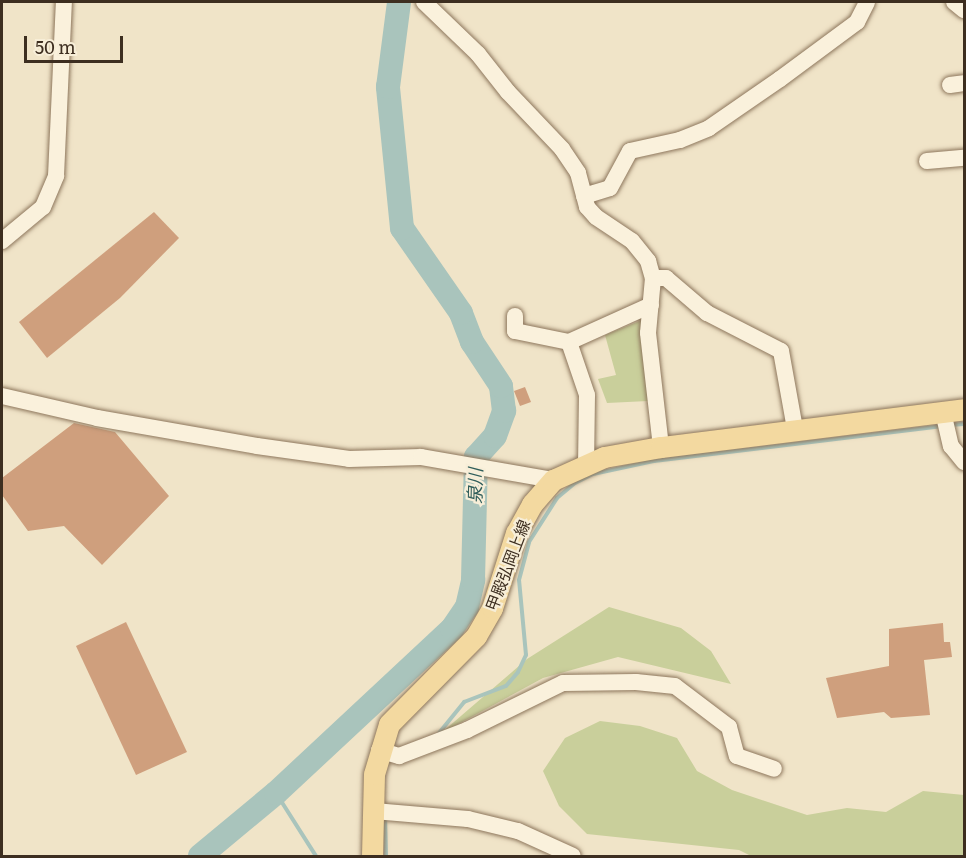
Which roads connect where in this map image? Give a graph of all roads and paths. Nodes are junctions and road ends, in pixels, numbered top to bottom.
1 (64, 2) edge
2 (424, 2) edge
3 (867, 2) edge
4 (954, 2) edge
5 (442, 8) edge
6 (964, 10) edge
7 (964, 158) edge
8 (927, 161) dead end
9 (584, 196) junction
10 (2, 242) edge
11 (653, 278) junction
12 (651, 305) junction
13 (516, 316) dead end
14 (569, 342) junction
15 (2, 396) edge
16 (950, 416) edge
17 (795, 429) junction
18 (661, 447) junction
19 (964, 462) edge
20 (586, 464) junction
21 (553, 480) junction
22 (388, 753) junction
23 (774, 769) dead end
24 (383, 811) junction
25 (372, 856) edge
26 (573, 856) edge

1 - 10 street
2 - 5 street
3 - 9 street
4 - 6 street
5 - 9 street
7 - 8 street
9 - 11 street
11 - 12 street
11 - 17 street
12 - 14 street
12 - 18 street
13 - 14 street
14 - 20 street
15 - 21 street
16 - 17 main road, 甲殿弘岡上線
16 - 19 street
17 - 18 main road, 甲殿弘岡上線
18 - 20 main road, 甲殿弘岡上線
20 - 21 main road, 甲殿弘岡上線
21 - 22 main road, 甲殿弘岡上線
22 - 23 street
22 - 24 main road, 甲殿弘岡上線
24 - 25 main road, 甲殿弘岡上線
24 - 26 street

